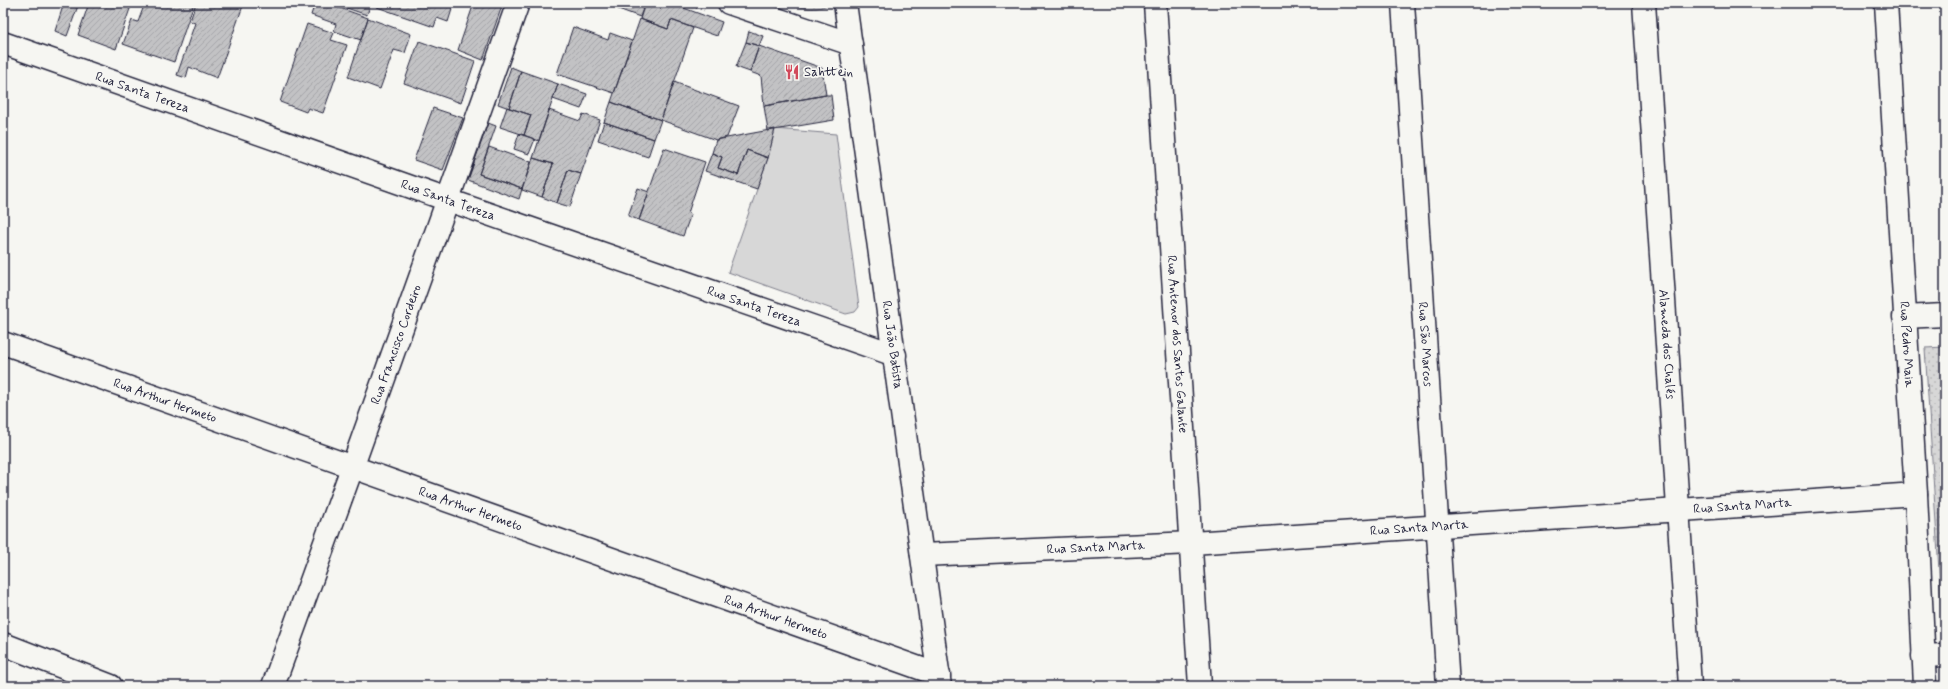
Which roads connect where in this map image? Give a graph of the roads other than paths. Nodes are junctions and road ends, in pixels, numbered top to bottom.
1 (518, 3) edge
2 (730, 3) edge
3 (845, 3) edge
4 (1154, 3) edge
5 (1403, 3) edge
6 (1644, 3) edge
7 (1886, 3) edge
8 (3, 43) edge
9 (851, 44) junction
10 (448, 200) junction
11 (1945, 315) edge
12 (1904, 317) junction
13 (3, 343) edge
14 (895, 354) junction
15 (352, 468) junction
16 (1916, 494) junction
17 (1678, 510) junction
18 (1436, 526) junction
19 (1192, 542) junction
20 (922, 555) junction
21 (3, 644) edge
22 (1945, 655) edge
23 (1924, 656) junction
24 (940, 680) edge
25 (111, 686) edge
26 (273, 686) edge
27 (1200, 686) edge
28 (1448, 686) edge
29 (1690, 686) edge
30 (1925, 686) edge

1 - 10 street, Rua Francisco Cordeiro
2 - 9 street
3 - 9 street, Rua João Batista
4 - 19 street, Rua Antenor dos Santos Galante
5 - 18 street, Rua São Marcos
6 - 17 street, Alameda dos Chalés
7 - 12 street, Rua Pedro Maia
8 - 10 street, Rua Santa Tereza
9 - 14 street, Rua João Batista
10 - 14 street, Rua Santa Tereza
10 - 15 street, Rua Francisco Cordeiro
11 - 12 street
12 - 16 street, Rua Pedro Maia
13 - 15 street, Rua Arthur Hermeto
14 - 20 street, Rua João Batista
15 - 24 street, Rua Arthur Hermeto
15 - 26 street, Rua Francisco Cordeiro
16 - 17 street, Rua Santa Marta
16 - 23 street, Rua Pedro Maia
17 - 18 street, Rua Santa Marta
17 - 29 street, Alameda dos Chalés
18 - 19 street, Rua Santa Marta
18 - 28 street, Rua São Marcos
19 - 20 street, Rua Santa Marta
19 - 27 street, Rua Antenor dos Santos Galante
20 - 24 street, Rua João Batista
21 - 25 street
22 - 23 street
23 - 30 street, Rua Pedro Maia

